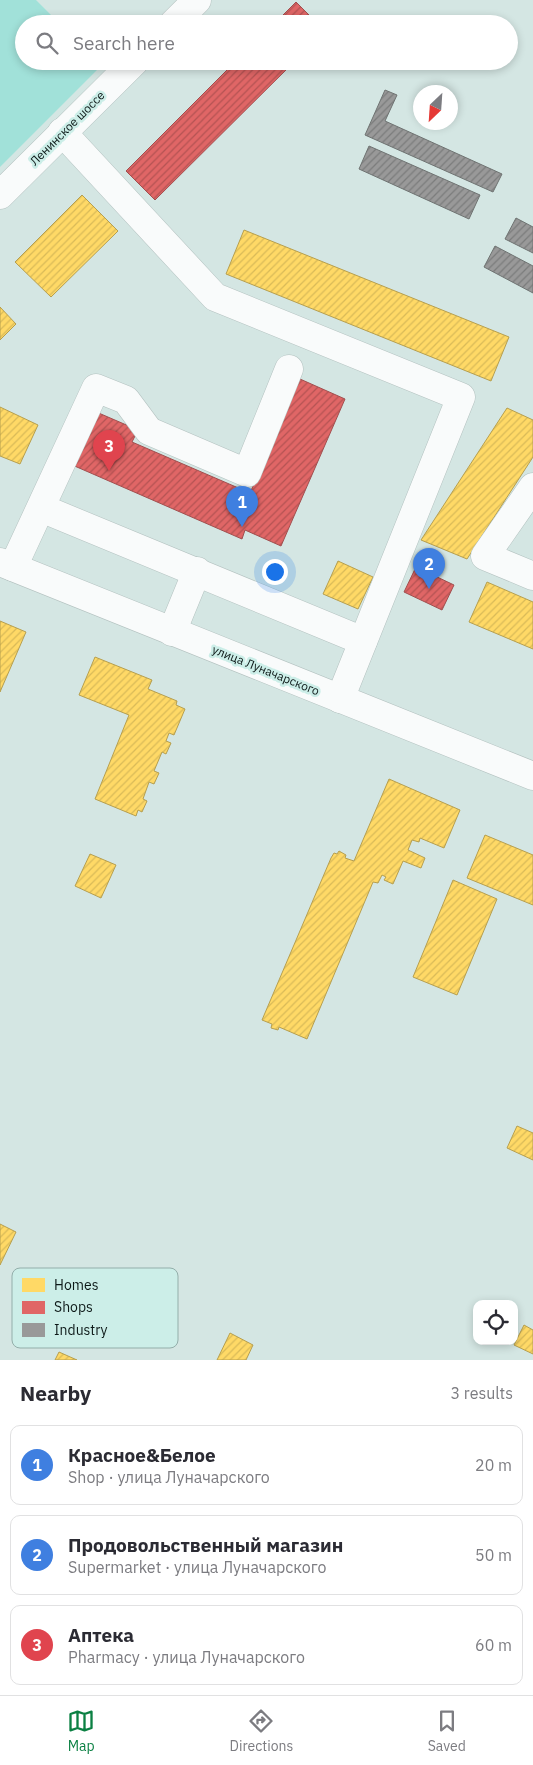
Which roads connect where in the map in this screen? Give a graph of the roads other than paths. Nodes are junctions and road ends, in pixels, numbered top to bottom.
1 (197, 0) edge
2 (182, 15) edge
3 (125, 70) edge
4 (62, 132) junction
5 (0, 195) edge
6 (289, 369) dead end
7 (533, 487) edge
8 (41, 508) junction
9 (6, 565) edge
10 (197, 571) junction
11 (533, 576) edge
12 (172, 632) junction
13 (363, 641) junction
14 (340, 699) junction
15 (533, 776) edge

1 - 2 street
3 - 4 street, Ленинское шоссе
4 - 5 street, Ленинское шоссе
4 - 13 street
6 - 8 street
7 - 11 street
8 - 9 street
8 - 10 street
9 - 12 street, улица Луначарского
10 - 12 street
10 - 13 street
12 - 14 street, улица Луначарского
13 - 14 street
14 - 15 street, улица Луначарского

